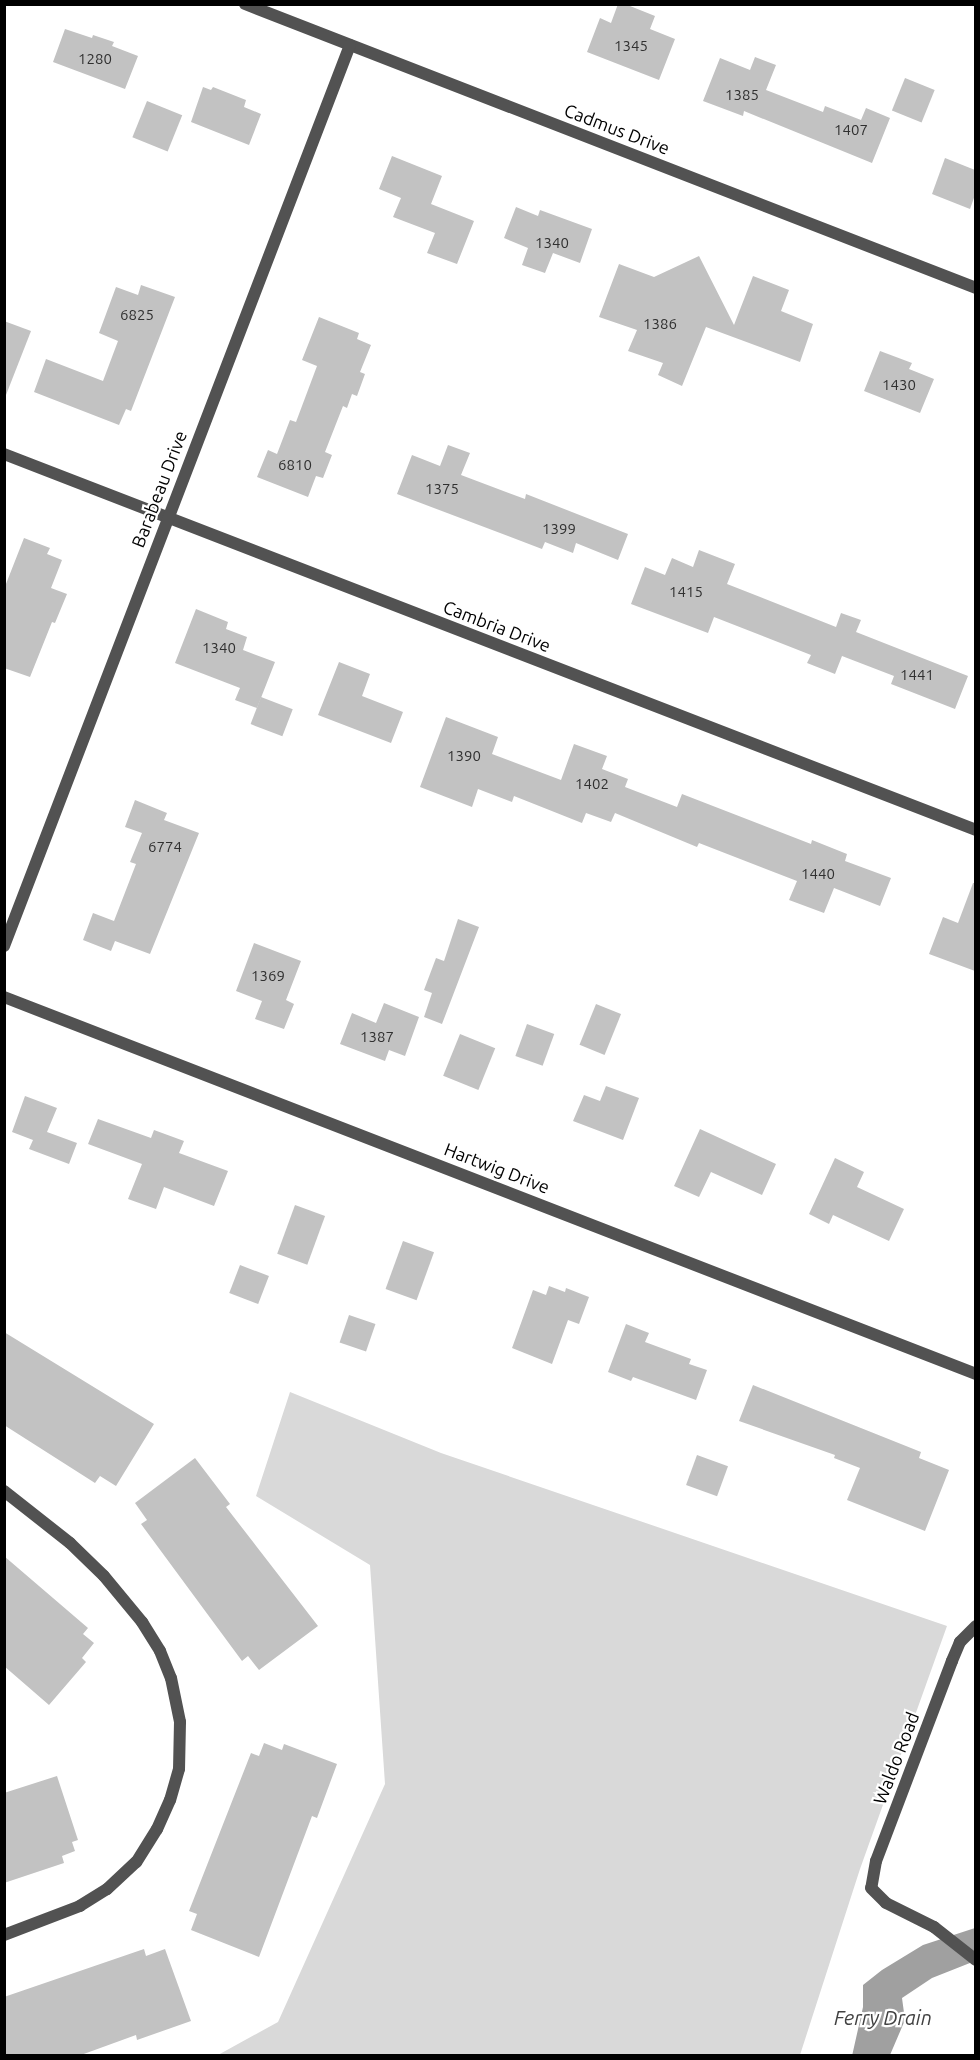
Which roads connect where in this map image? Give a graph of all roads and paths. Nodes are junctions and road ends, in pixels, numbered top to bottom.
1 (245, 4) edge
2 (350, 45) junction
3 (975, 288) edge
4 (4, 454) edge
5 (168, 516) junction
6 (975, 830) edge
7 (4, 946) edge
8 (4, 997) edge
9 (975, 1374) edge
10 (4, 1491) edge
11 (975, 1626) edge
12 (4, 1935) edge
13 (975, 1959) edge

1 - 2 street, Cadmus Drive
2 - 3 street, Cadmus Drive
2 - 5 street, Barabeau Drive
4 - 5 street, Cambria Drive
5 - 6 street, Cambria Drive
5 - 7 street, Barabeau Drive
8 - 9 street, Hartwig Drive
10 - 12 street
11 - 13 street, Waldo Road

